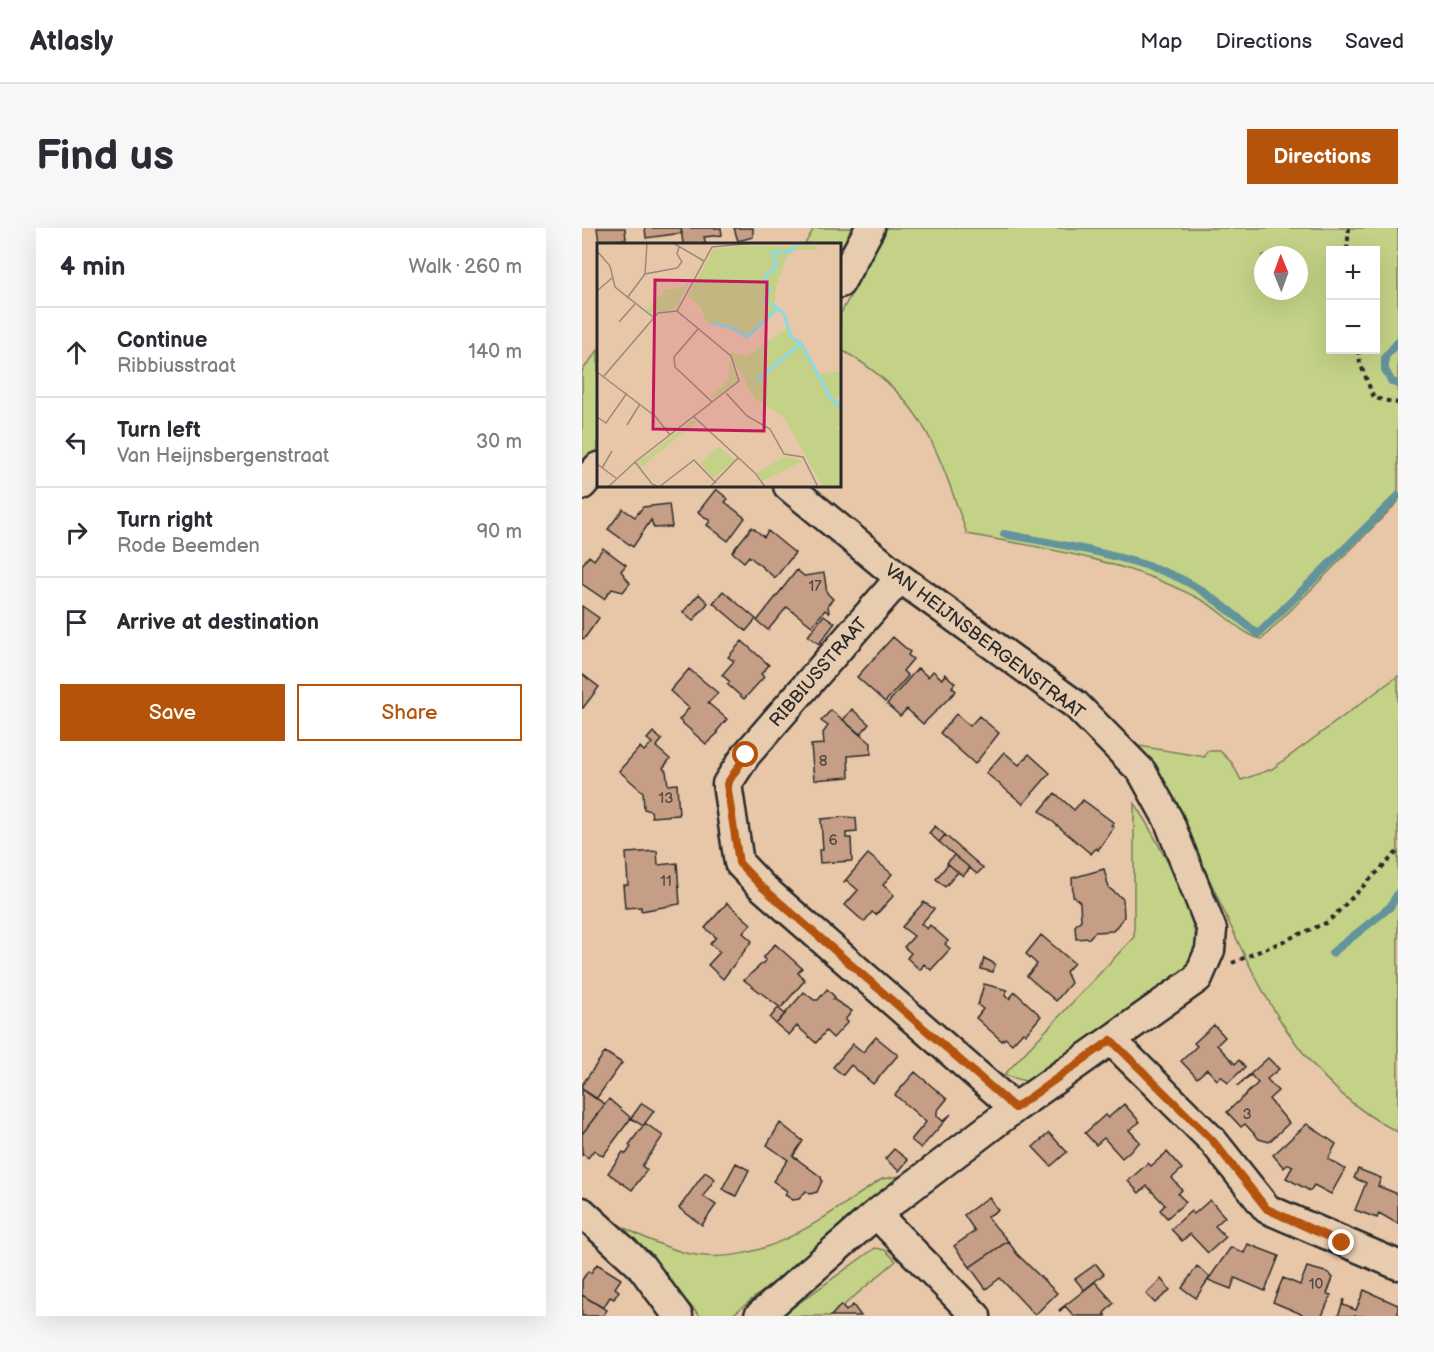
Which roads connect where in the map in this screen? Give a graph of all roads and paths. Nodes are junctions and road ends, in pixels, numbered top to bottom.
1 (870, 228) edge
2 (1349, 228) edge
3 (1347, 246) edge
4 (842, 279) edge
5 (1359, 354) edge
6 (1398, 403) edge
7 (597, 468) edge
8 (582, 485) edge
9 (790, 488) edge
10 (900, 578) junction
11 (1398, 850) edge
12 (1198, 978) junction
13 (1111, 1040) junction
14 (1015, 1108) junction
15 (582, 1212) edge
16 (876, 1215) junction
17 (1398, 1265) edge
18 (678, 1316) edge
19 (759, 1316) edge
20 (976, 1316) edge

1 - 4 street
2 - 3 path
5 - 6 path
7 - 8 street
9 - 10 street, VAN HEIJNSBERGENSTRAAT
10 - 12 street, VAN HEIJNSBERGENSTRAAT
10 - 14 street, RIBBIUSSTRAAT
11 - 12 path
12 - 13 street
13 - 14 street
13 - 17 street
14 - 16 street
15 - 18 street
16 - 19 street
16 - 20 street

